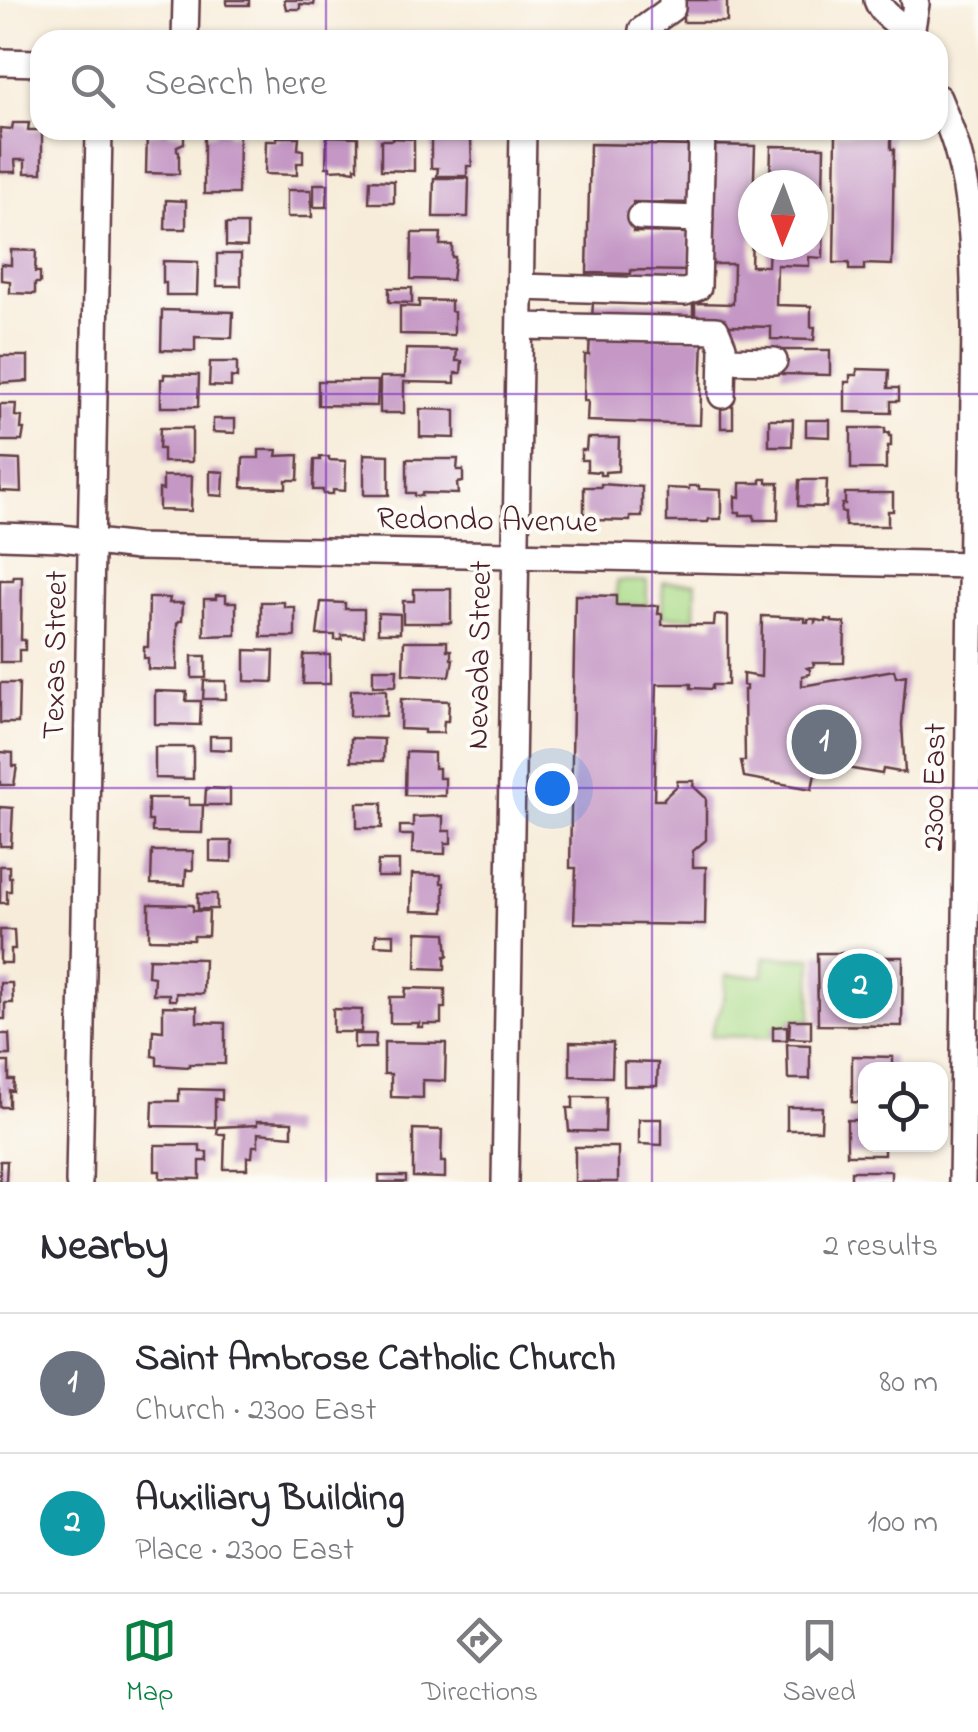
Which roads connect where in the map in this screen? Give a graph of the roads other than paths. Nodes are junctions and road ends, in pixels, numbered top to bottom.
1 (186, 0) edge
2 (672, 0) edge
3 (878, 0) edge
4 (914, 0) edge
5 (185, 30) edge
6 (642, 30) dead end
7 (900, 30) edge
8 (909, 30) edge
9 (0, 62) edge
10 (30, 63) edge
11 (948, 125) edge
12 (98, 140) edge
13 (523, 140) edge
14 (702, 140) edge
15 (640, 217) dead end
16 (700, 218) junction
17 (976, 283) edge
18 (520, 287) junction
19 (520, 326) junction
20 (722, 360) junction
21 (774, 362) dead end
22 (722, 395) dead end
23 (976, 459) edge
24 (0, 536) edge
25 (91, 542) junction
26 (516, 555) junction
27 (973, 565) junction
28 (974, 757) edge
29 (971, 1056) edge
30 (79, 1182) edge
31 (505, 1182) edge
32 (962, 1182) edge

1 - 5 street
2 - 6 street
3 - 7 street
4 - 8 street
9 - 10 street
11 - 17 street, 2300 East
12 - 25 street, Texas Street
13 - 18 street, Nevada Street
14 - 16 street
15 - 16 street
16 - 18 street
17 - 23 street, 2300 East
18 - 19 street, Nevada Street
19 - 20 street
19 - 26 street, Nevada Street
20 - 21 street
20 - 22 street
23 - 27 street, 2300 East
24 - 25 street, Redondo Avenue
25 - 26 street, Redondo Avenue
25 - 30 street, Texas Street
26 - 27 street, Redondo Avenue
26 - 31 street, Nevada Street
27 - 28 street, 2300 East
28 - 29 street, 2300 East
29 - 32 street, 2300 East

